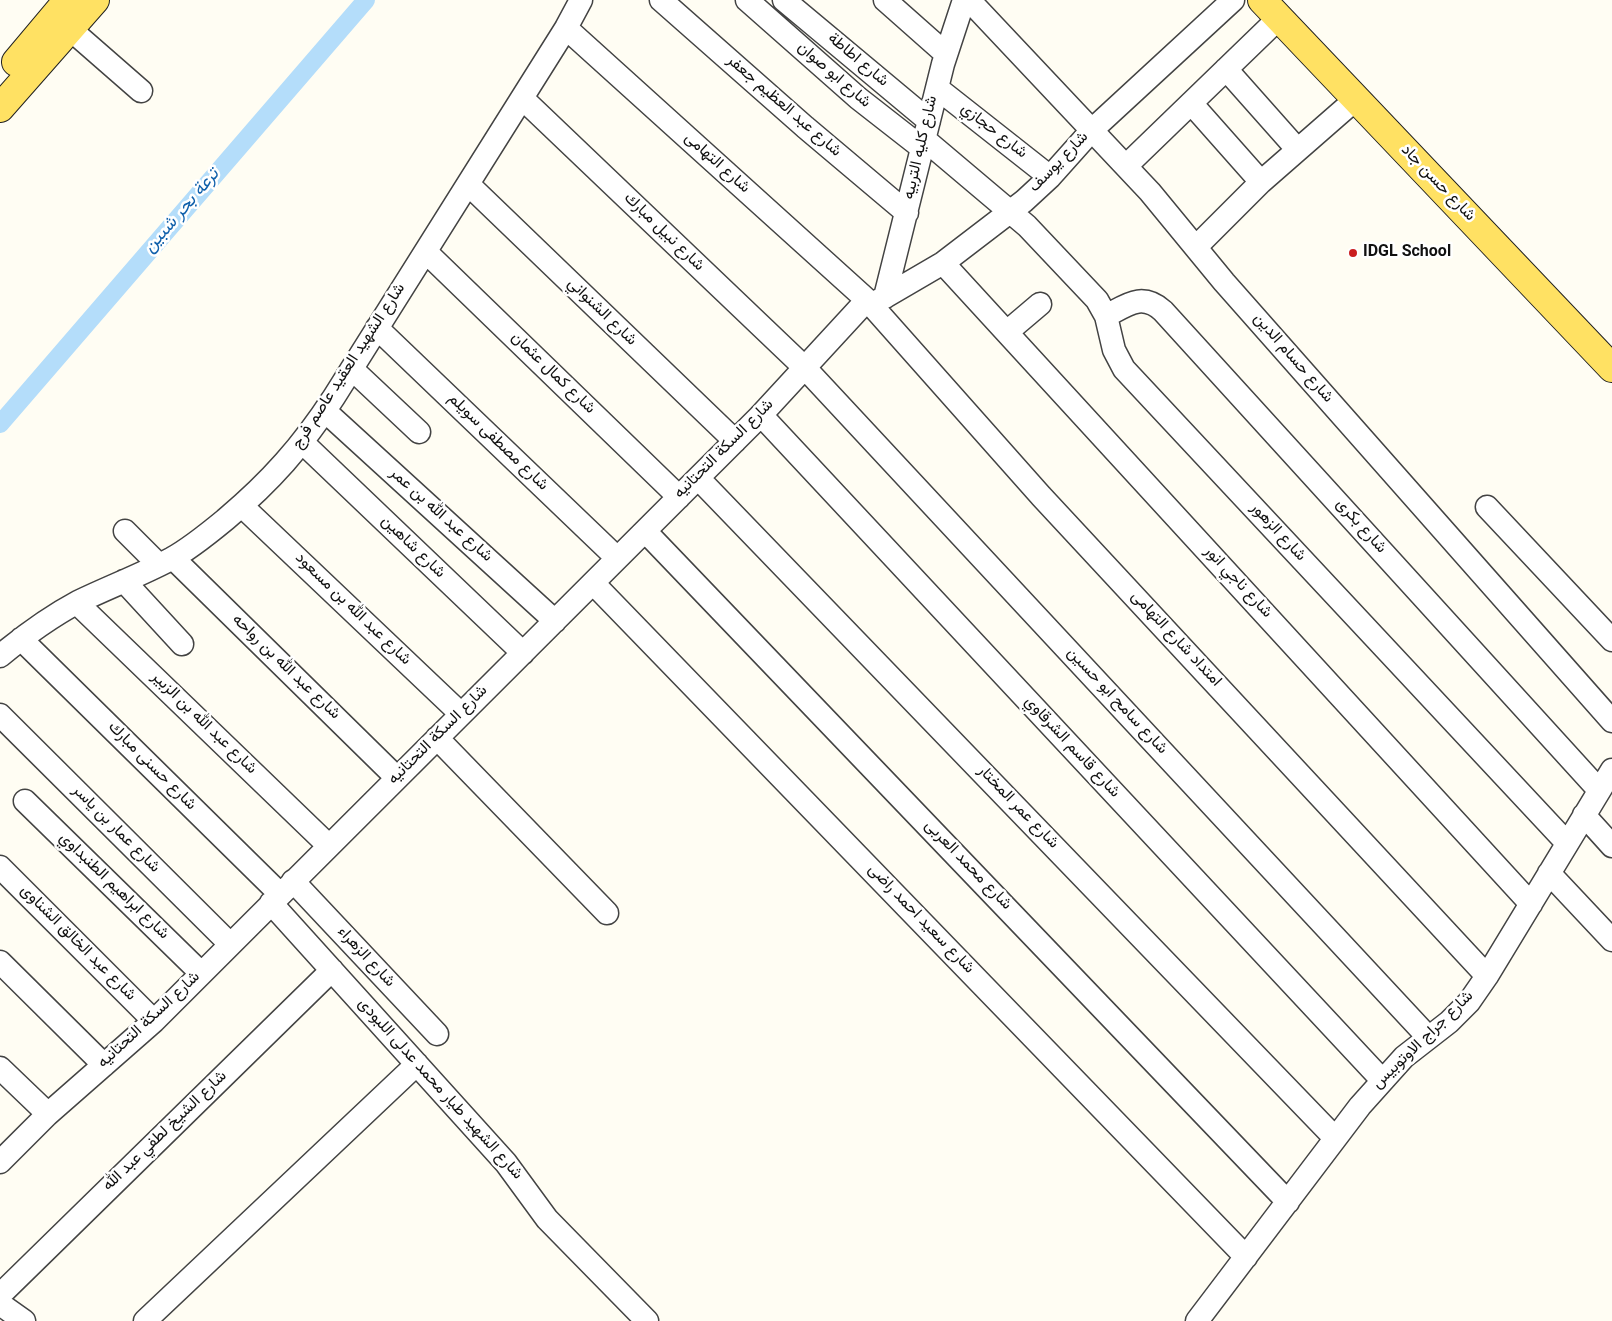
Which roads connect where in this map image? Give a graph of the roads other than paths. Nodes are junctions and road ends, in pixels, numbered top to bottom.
1 (95, 0) edge
2 (581, 0) edge
3 (661, 0) edge
4 (747, 0) edge
5 (784, 0) edge
6 (885, 0) edge
7 (964, 0) edge
8 (969, 0) edge
9 (1233, 0) edge
10 (1270, 9) edge
11 (61, 10) edge
12 (566, 28) junction
13 (946, 54) junction
14 (1226, 69) junction
15 (0, 81) edge
16 (937, 88) junction
17 (141, 91) dead end
18 (522, 98) junction
19 (1356, 100) junction
20 (1191, 103) junction
21 (0, 108) edge
22 (1092, 130) junction
23 (925, 136) junction
24 (1297, 149) junction
25 (1126, 166) junction
26 (1050, 176) junction
27 (1261, 182) junction
28 (468, 184) junction
29 (1010, 211) junction
30 (907, 213) junction
31 (1196, 247) junction
32 (426, 252) junction
33 (943, 264) junction
34 (874, 301) junction
35 (1040, 304) dead end
36 (1106, 316) junction
37 (377, 328) junction
38 (1007, 332) junction
39 (805, 368) junction
40 (1612, 368) edge
41 (352, 369) junction
42 (325, 411) junction
43 (761, 415) junction
44 (419, 432) dead end
45 (735, 441) junction
46 (302, 442) junction
47 (698, 478) junction
48 (679, 497) junction
49 (242, 506) junction
50 (1487, 507) dead end
51 (125, 531) dead end
52 (645, 531) junction
53 (617, 558) junction
54 (166, 562) junction
55 (124, 581) junction
56 (593, 582) junction
57 (77, 603) junction
58 (555, 620) junction
59 (21, 638) junction
60 (1612, 640) edge
61 (182, 644) dead end
62 (522, 653) junction
63 (0, 656) edge
64 (461, 714) junction
65 (0, 715) edge
66 (1612, 721) edge
67 (437, 738) junction
68 (1612, 770) edge
69 (397, 778) junction
70 (1600, 790) junction
71 (25, 800) dead end
72 (1584, 816) junction
73 (1567, 843) junction
74 (329, 846) junction
75 (1612, 846) edge
76 (0, 867) edge
77 (1549, 873) junction
78 (282, 893) junction
79 (1531, 904) junction
80 (607, 912) dead end
81 (1612, 940) edge
82 (230, 944) junction
83 (0, 962) edge
84 (332, 970) junction
85 (202, 973) junction
86 (1487, 976) junction
87 (154, 1021) junction
88 (436, 1034) dead end
89 (1428, 1037) junction
90 (417, 1064) junction
91 (104, 1065) junction
92 (0, 1068) edge
93 (1382, 1080) junction
94 (48, 1114) junction
95 (1335, 1138) junction
96 (0, 1160) edge
97 (1288, 1202) junction
98 (1246, 1258) junction
99 (1, 1305) edge
100 (24, 1321) edge
101 (145, 1321) edge
102 (647, 1321) edge
103 (1197, 1321) edge

1 - 11 main road
2 - 12 street, شارع الشهيد العقيد عاصم فرج
3 - 30 street, شارع عبد العظيم جعفر
4 - 23 street, شارع ابو صوان
5 - 23 street, شارع اطاطة
6 - 13 street
7 - 13 street, شارع كليه التربيه
8 - 22 street, شارع حسام الدين
9 - 22 street, شارع يوسف
10 - 14 street
10 - 19 main road, شارع حسن جاد
11 - 15 main road
11 - 17 street
11 - 21 main road
12 - 18 street, شارع الشهيد العقيد عاصم فرج
12 - 34 street, شارع التهامى
13 - 16 street, شارع كليه التربيه
14 - 20 street
14 - 24 street
16 - 23 street, شارع كليه التربيه
16 - 26 street, شارع حجازي
18 - 28 street, شارع الشهيد العقيد عاصم فرج
18 - 39 street, شارع نبيل مبارك
19 - 24 street
19 - 40 main road, شارع حسن جاد
20 - 25 street
20 - 27 street
22 - 25 street, شارع حسام الدين
22 - 26 street, شارع يوسف
23 - 29 street, شارع الزهور
23 - 30 street, شارع كليه التربيه
24 - 27 street
25 - 31 street, شارع حسام الدين
26 - 29 street, شارع يوسف
27 - 31 street
28 - 32 street, شارع الشهيد العقيد عاصم فرج
28 - 45 street, شارع الشنواني
29 - 33 street, شارع يوسف
29 - 36 street, شارع الزهور
30 - 34 street, شارع كليه التربيه
31 - 66 street, شارع حسام الدين
32 - 37 street, شارع الشهيد العقيد عاصم فرج
32 - 48 street, شارع كمال عثمان
33 - 34 street, شارع يوسف
33 - 38 street, شارع ناجي انور
34 - 39 street, شارع السكة التحتانيه
34 - 86 street, امتداد شارع التهامى
35 - 38 street
36 - 70 street, شارع بكرى
36 - 73 street, شارع الزهور
37 - 41 street, شارع الشهيد العقيد عاصم فرج
37 - 53 street, شارع مصطفى سويلم
38 - 79 street, شارع ناجي انور
39 - 43 street, شارع السكة التحتانيه
39 - 89 street, شارع سامح ابو حسين
41 - 42 street, شارع الشهيد العقيد عاصم فرج
41 - 44 street
42 - 46 street, شارع الشهيد العقيد عاصم فرج
42 - 58 street, شارع عبد الله بن عمر
43 - 45 street, شارع السكة التحتانيه
43 - 93 street, شارع قاسم الشرقاوي
45 - 47 street, شارع السكة التحتانيه
46 - 49 street, شارع الشهيد العقيد عاصم فرج
46 - 62 street, شارع شاهين
47 - 48 street, شارع السكة التحتانيه
47 - 95 street, شارع عمر المختار
48 - 52 street, شارع السكة التحتانيه
49 - 54 street, شارع الشهيد العقيد عاصم فرج
49 - 64 street, شارع عبد الله بن مسعود
50 - 60 street
51 - 54 street, شارع عبد الله بن رواحه
52 - 53 street, شارع السكة التحتانيه
52 - 97 street, شارع محمد العربى
53 - 56 street, شارع السكة التحتانيه
54 - 55 street, شارع الشهيد العقيد عاصم فرج
54 - 69 street, شارع عبد الله بن رواحه
55 - 57 street, شارع الشهيد العقيد عاصم فرج
55 - 61 street
56 - 58 street, شارع السكة التحتانيه
56 - 98 street, شارع سعيد احمد راضى
57 - 59 street, شارع الشهيد العقيد عاصم فرج
57 - 74 street, شارع عبد الله بن الزبير
58 - 62 street, شارع السكة التحتانيه
59 - 63 street, شارع الشهيد العقيد عاصم فرج
59 - 78 street, شارع حسنى مبارك
62 - 64 street, شارع السكة التحتانيه
64 - 67 street, شارع السكة التحتانيه
65 - 82 street, شارع عمار بن ياسر
67 - 69 street, شارع السكة التحتانيه
67 - 80 street
68 - 70 street, شارع جراج الاوتوبيس
69 - 74 street, شارع السكة التحتانيه
70 - 72 street, شارع جراج الاوتوبيس
71 - 85 street, شارع ابراهيم الطنبداوي
72 - 73 street, شارع جراج الاوتوبيس
72 - 75 street
73 - 77 street, شارع جراج الاوتوبيس
74 - 78 street, شارع السكة التحتانيه
76 - 87 street, شارع عبد الخالق الشناوى
77 - 79 street, شارع جراج الاوتوبيس
77 - 81 street
78 - 82 street, شارع السكة التحتانيه
78 - 84 street, شارع الشهيد طيار محمد عدلى اللبودى
78 - 88 street, شارع الزهراء
79 - 86 street, شارع جراج الاوتوبيس
82 - 85 street, شارع السكة التحتانيه
83 - 91 street
84 - 90 street, شارع الشهيد طيار محمد عدلى اللبودى
84 - 99 street, شارع الشيخ لطفي عبد الله
85 - 87 street, شارع السكة التحتانيه
86 - 89 street, شارع جراج الاوتوبيس
87 - 91 street, شارع السكة التحتانيه
89 - 93 street, شارع جراج الاوتوبيس
90 - 101 street
90 - 102 street, شارع الشهيد طيار محمد عدلى اللبودى
91 - 94 street, شارع السكة التحتانيه
92 - 94 street
93 - 95 street, شارع جراج الاوتوبيس
94 - 96 street, شارع السكة التحتانيه
95 - 97 street, شارع جراج الاوتوبيس
97 - 98 street, شارع جراج الاوتوبيس
98 - 103 street, شارع جراج الاوتوبيس
99 - 100 street

